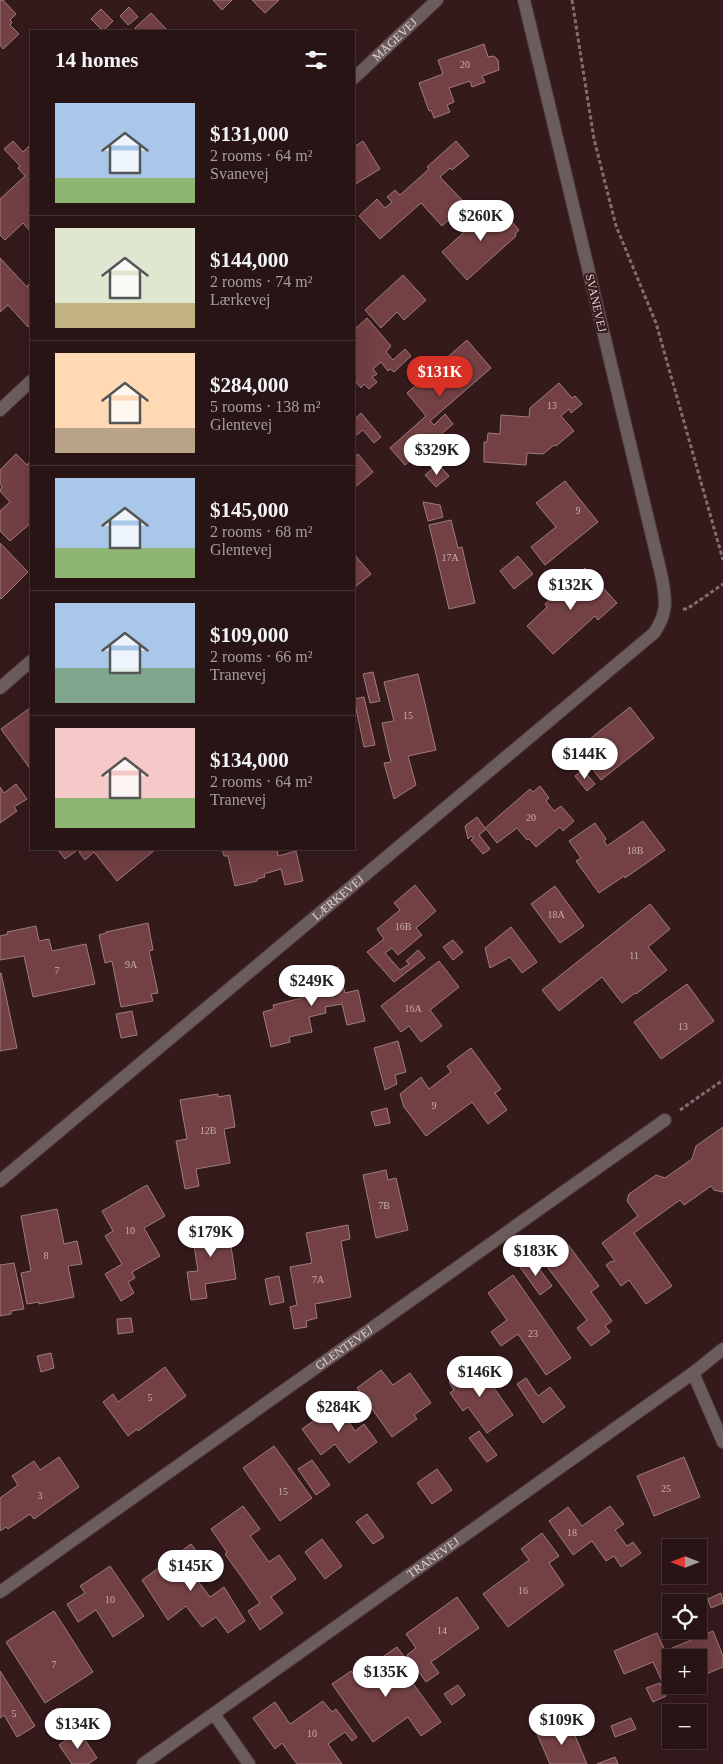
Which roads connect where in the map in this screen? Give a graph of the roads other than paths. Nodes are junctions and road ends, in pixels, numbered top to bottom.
1 (437, 0) edge
2 (524, 0) edge
3 (355, 77) edge
4 (30, 382) edge
5 (0, 410) edge
6 (666, 606) joint
7 (30, 663) edge
8 (0, 688) edge
9 (665, 1120) road end
10 (0, 1181) edge
11 (723, 1349) edge
12 (693, 1372) junction
13 (723, 1442) edge
14 (0, 1592) edge
15 (214, 1714) junction
16 (143, 1764) edge
17 (249, 1764) edge

1 - 3 street, MÅGEVEJ
2 - 6 street, SVANEVEJ
4 - 5 street
6 - 10 street, LÆRKEVEJ
7 - 8 street
9 - 14 street, GLENTEVEJ
11 - 12 street, TRANEVEJ
12 - 13 street
12 - 15 street, TRANEVEJ
15 - 16 street, TRANEVEJ
15 - 17 street

